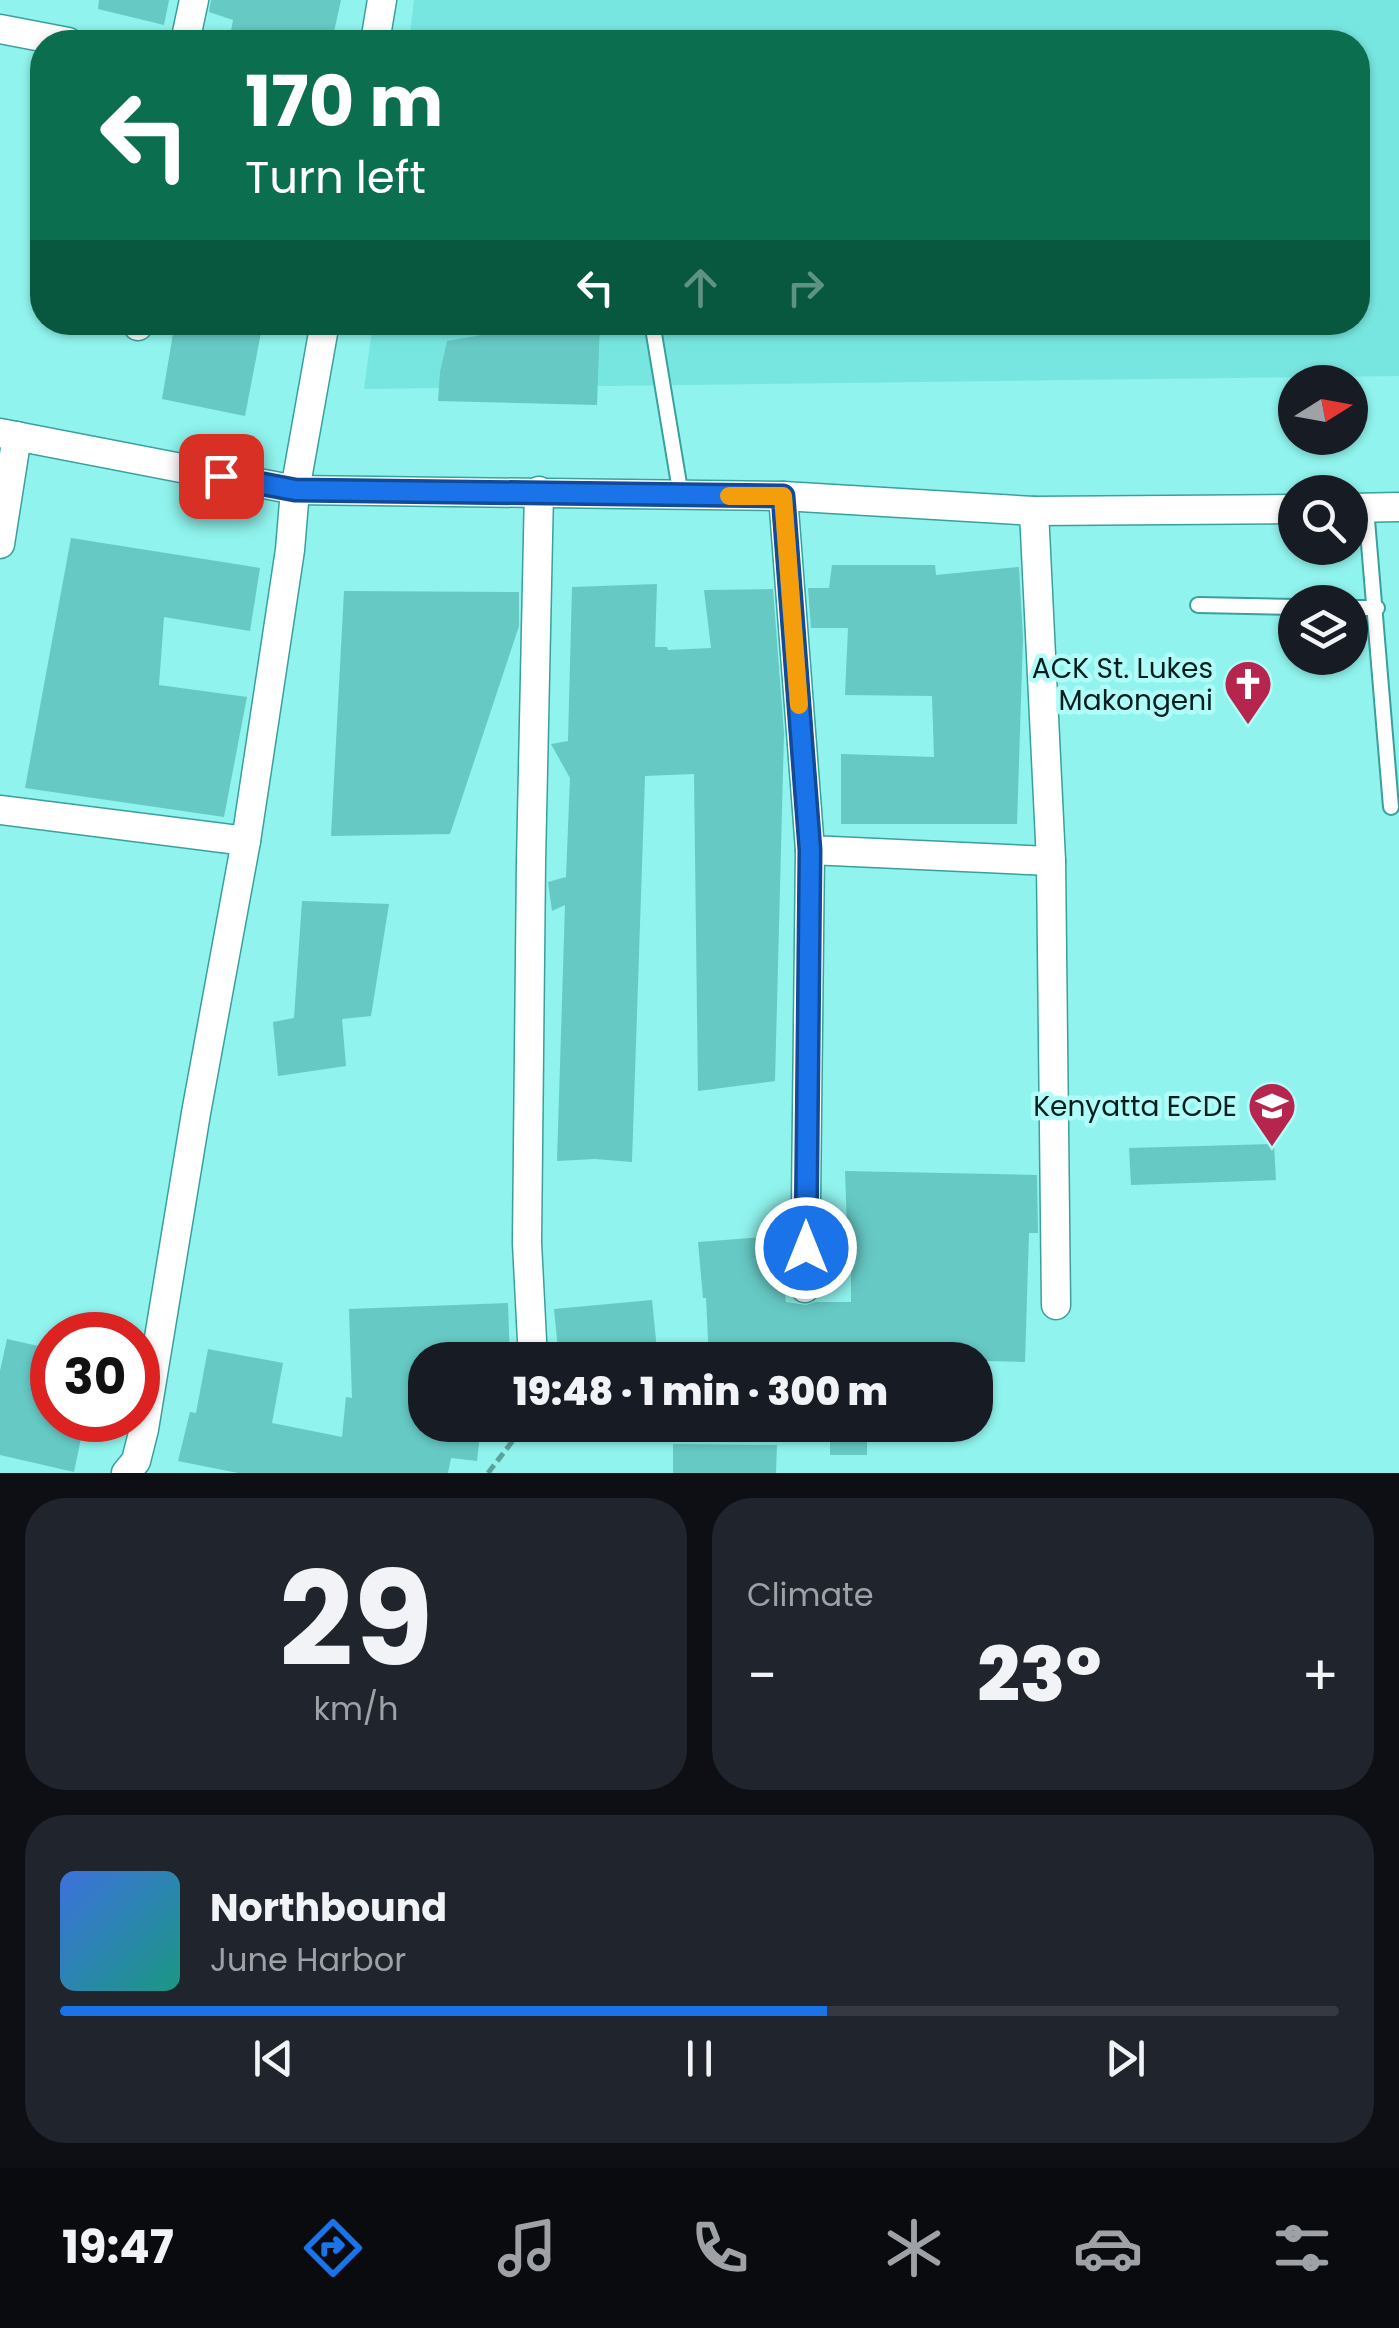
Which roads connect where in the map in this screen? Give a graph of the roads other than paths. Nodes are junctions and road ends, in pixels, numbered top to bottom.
1 (194, 0) edge
2 (382, 0) edge
3 (0, 29) edge
4 (188, 30) edge
5 (377, 30) edge
6 (30, 35) edge
7 (323, 335) edge
8 (654, 335) edge
9 (9, 435) edge
10 (295, 490) junction
11 (539, 491) junction
12 (783, 496) junction
13 (681, 497) junction
14 (1399, 507) edge
15 (1368, 508) edge
16 (1278, 509) edge
17 (1034, 511) junction
18 (0, 544) edge
19 (1368, 561) edge
20 (1198, 605) dead end
21 (1278, 607) edge
22 (1368, 608) edge
23 (1377, 608) junction
24 (1391, 806) dead end
25 (0, 810) edge
26 (246, 841) junction
27 (810, 850) junction
28 (1051, 861) junction
29 (805, 1288) dead end
30 (1056, 1305) dead end
31 (533, 1342) edge
32 (126, 1473) edge

1 - 4 street
2 - 5 street
3 - 6 street
7 - 10 street
8 - 13 lane
9 - 10 street
9 - 18 street
10 - 11 street
10 - 26 street
11 - 13 street
11 - 31 street
12 - 13 street
12 - 17 street
12 - 27 street
14 - 15 street
16 - 17 street
17 - 28 street
19 - 23 lane
20 - 21 lane
22 - 23 lane
23 - 24 lane
25 - 26 street
26 - 32 street
27 - 28 street
27 - 29 street
28 - 30 street

